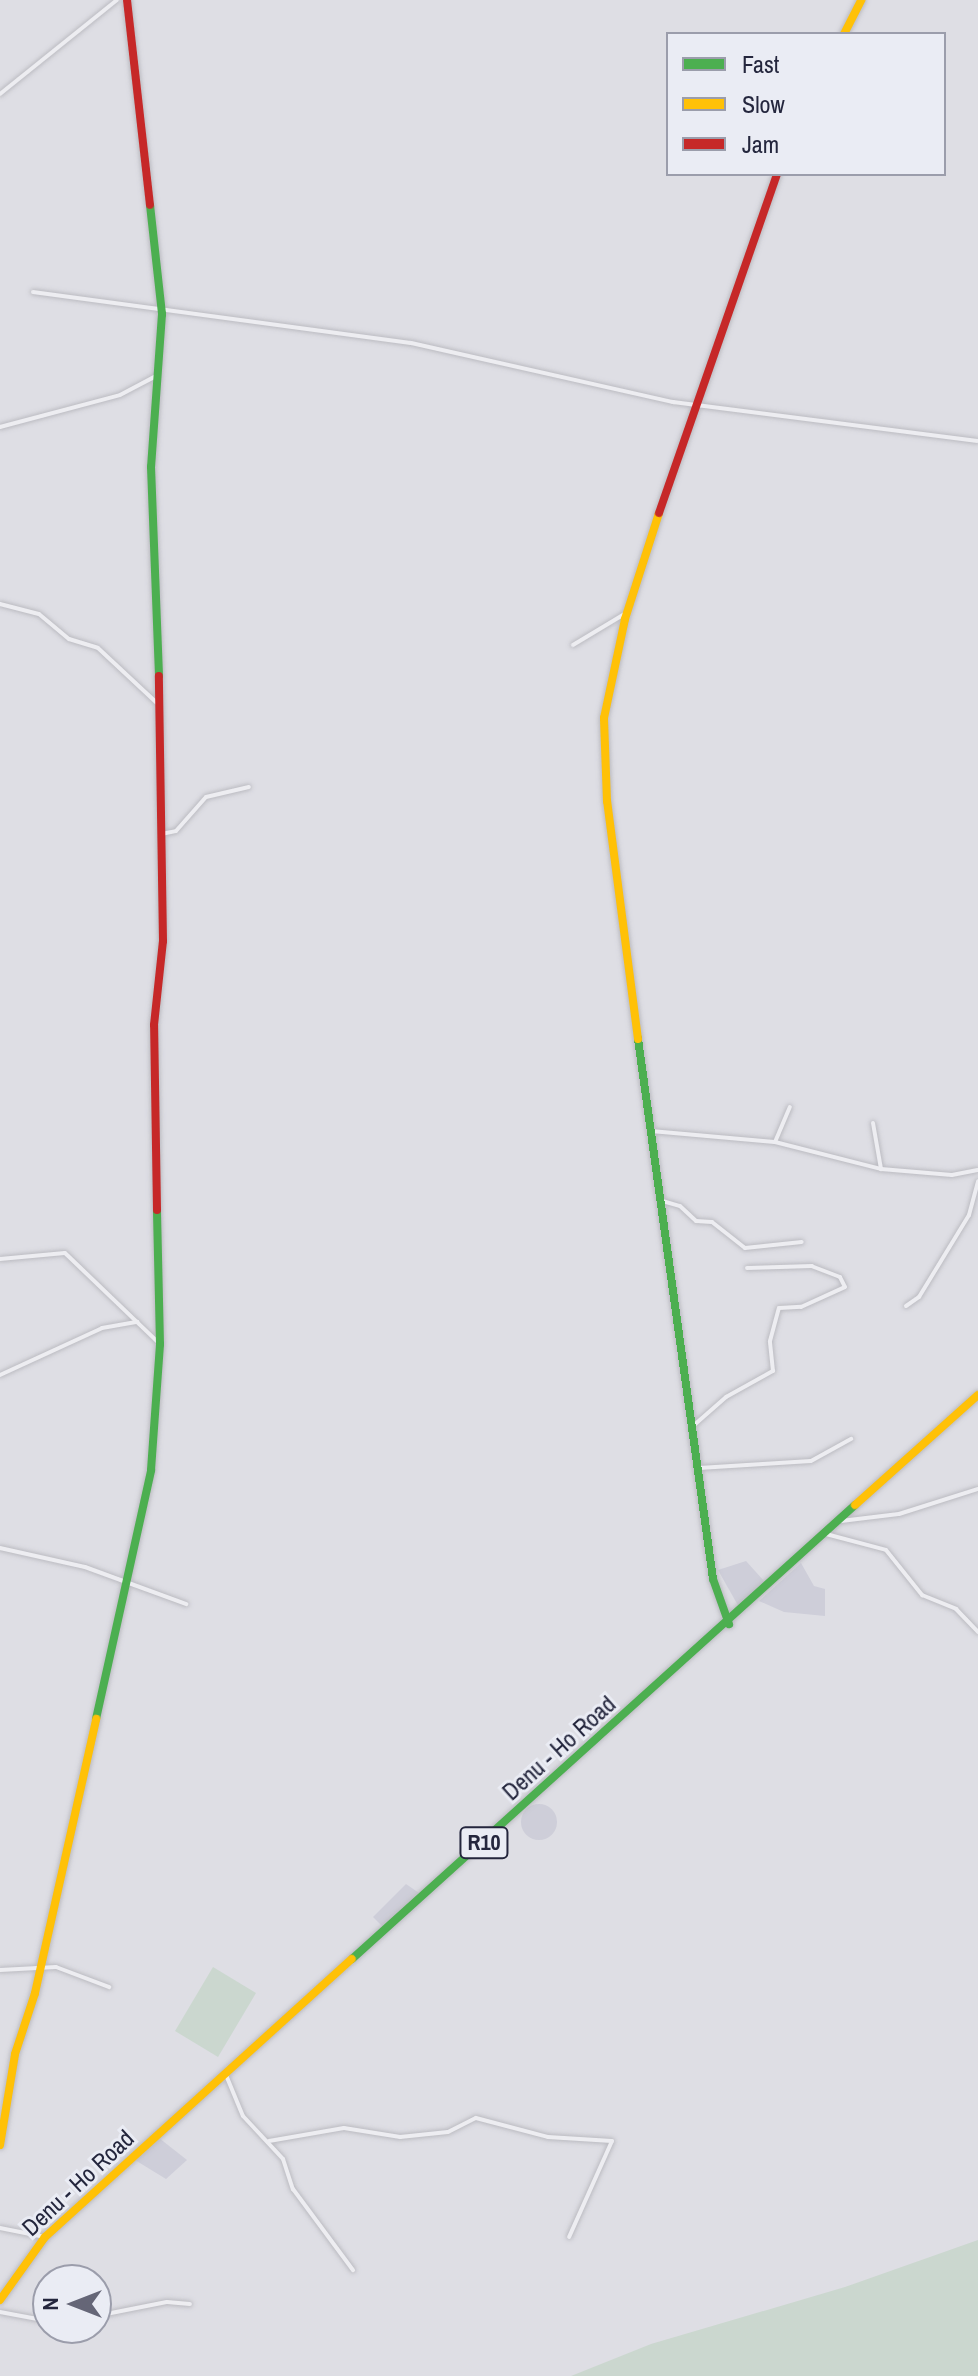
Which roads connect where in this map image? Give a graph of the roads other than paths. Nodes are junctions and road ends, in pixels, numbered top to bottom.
1 (117, 0) edge
2 (127, 0) edge
3 (861, 0) edge
4 (845, 32) edge
5 (0, 94) edge
6 (776, 176) edge
7 (33, 292) dead end
8 (162, 309) junction
9 (156, 376) junction
10 (695, 404) junction
11 (0, 427) edge
12 (978, 441) edge
13 (0, 604) edge
14 (627, 612) junction
15 (573, 645) dead end
16 (160, 706) junction
17 (249, 787) dead end
18 (161, 834) junction
19 (790, 1107) dead end
20 (873, 1123) dead end
21 (651, 1131) junction
22 (775, 1142) junction
23 (881, 1169) junction
24 (978, 1170) edge
25 (978, 1181) edge
26 (659, 1200) junction
27 (802, 1242) dead end
28 (0, 1259) edge
29 (747, 1268) dead end
30 (906, 1306) dead end
31 (137, 1322) junction
32 (160, 1344) junction
33 (0, 1375) edge
34 (978, 1395) edge
35 (693, 1426) junction
36 (851, 1439) dead end
37 (699, 1468) junction
38 (978, 1489) edge
39 (841, 1521) junction
40 (826, 1534) junction
41 (0, 1548) edge
42 (122, 1581) junction
43 (186, 1604) dead end
44 (729, 1624) junction
45 (978, 1632) edge
46 (40, 1969) junction
47 (0, 1970) edge
48 (109, 1987) dead end
49 (226, 2075) junction
50 (269, 2141) junction
51 (0, 2145) edge
52 (0, 2228) edge
53 (45, 2237) junction
54 (569, 2237) dead end
55 (353, 2270) dead end
56 (0, 2300) edge
57 (190, 2304) dead end
58 (0, 2312) edge
59 (112, 2313) edge
60 (32, 2318) edge

1 - 5 street
2 - 8 street
3 - 4 street
6 - 10 street
7 - 8 street
8 - 9 street
8 - 10 street
9 - 11 street
9 - 16 street
10 - 12 street
10 - 14 street
13 - 16 street
14 - 15 street
14 - 21 street
16 - 18 street
17 - 18 street
18 - 32 street
19 - 22 street
20 - 23 street
21 - 22 street
21 - 26 street
22 - 23 street
23 - 24 street
25 - 30 street
26 - 27 street
26 - 35 street
28 - 31 street
29 - 35 street
31 - 32 street
31 - 33 street
32 - 42 street
34 - 39 street, Denu - Ho Road / R10
35 - 37 street
36 - 37 street
37 - 44 street
38 - 39 street
39 - 40 street, Denu - Ho Road / R10
40 - 44 street, Denu - Ho Road / R10
40 - 45 street
41 - 42 street
42 - 43 street
42 - 46 street
44 - 49 street, Denu - Ho Road / R10
46 - 47 street
46 - 48 street
46 - 51 street
49 - 50 street
49 - 53 street, Denu - Ho Road / R10
50 - 54 street
50 - 55 street
52 - 53 street
53 - 56 street, Denu - Ho Road / R10
57 - 59 street
58 - 60 street

